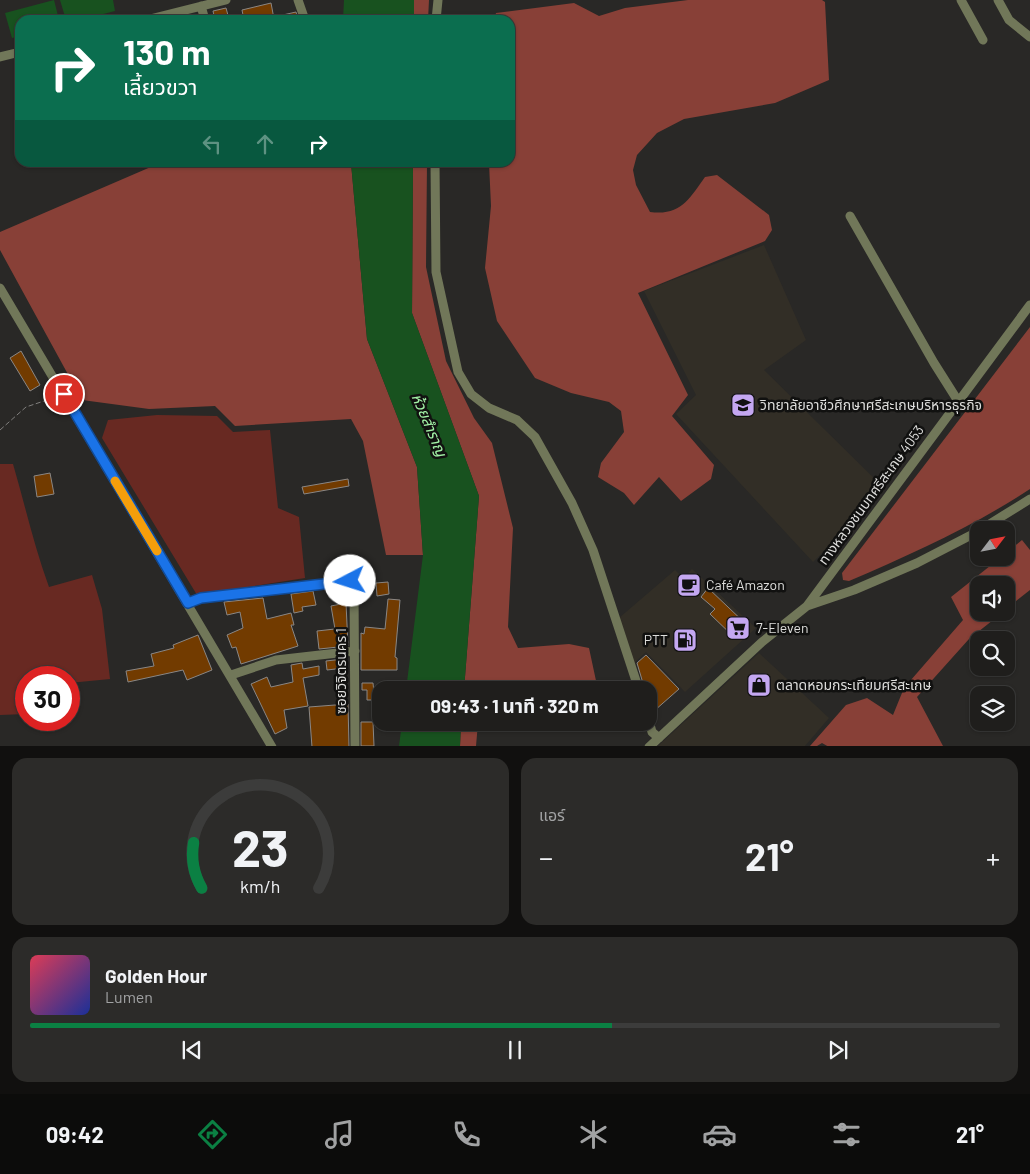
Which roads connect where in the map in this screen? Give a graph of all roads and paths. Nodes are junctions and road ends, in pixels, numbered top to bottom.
1 (226, 0) edge
2 (298, 0) edge
3 (438, 0) edge
4 (961, 0) edge
5 (998, 0) edge
6 (201, 6) junction
7 (166, 15) edge
8 (204, 15) edge
9 (303, 15) edge
10 (436, 15) edge
11 (1030, 37) edge
12 (983, 40) dead end
13 (15, 53) edge
14 (0, 57) edge
15 (435, 167) edge
16 (850, 216) dead end
17 (0, 288) edge
18 (1030, 305) edge
19 (64, 394) junction
20 (958, 401) junction
21 (0, 430) edge
22 (1030, 499) edge
23 (994, 521) edge
24 (970, 535) edge
25 (188, 603) junction
26 (807, 606) junction
27 (355, 651) junction
28 (231, 675) junction
29 (636, 681) edge
30 (652, 731) edge
31 (658, 738) junction
32 (272, 746) edge
33 (355, 746) edge
34 (649, 746) edge

1 - 6 street
2 - 9 street
3 - 10 street
4 - 12 street
5 - 11 street
6 - 7 street
6 - 8 street
13 - 14 street
15 - 29 street
16 - 20 street
17 - 19 street
18 - 20 street, ทางหลวงชนบทศรีสะเกษ 4053
19 - 21 path
19 - 25 street
20 - 26 street, ทางหลวงชนบทศรีสะเกษ 4053
22 - 23 street
24 - 26 street
25 - 27 street, ซอยวิจิตรนคร 1
25 - 28 street
26 - 31 street
27 - 28 street
27 - 33 street, ซอยวิจิตรนคร 1
28 - 32 street
30 - 31 street
31 - 34 street

